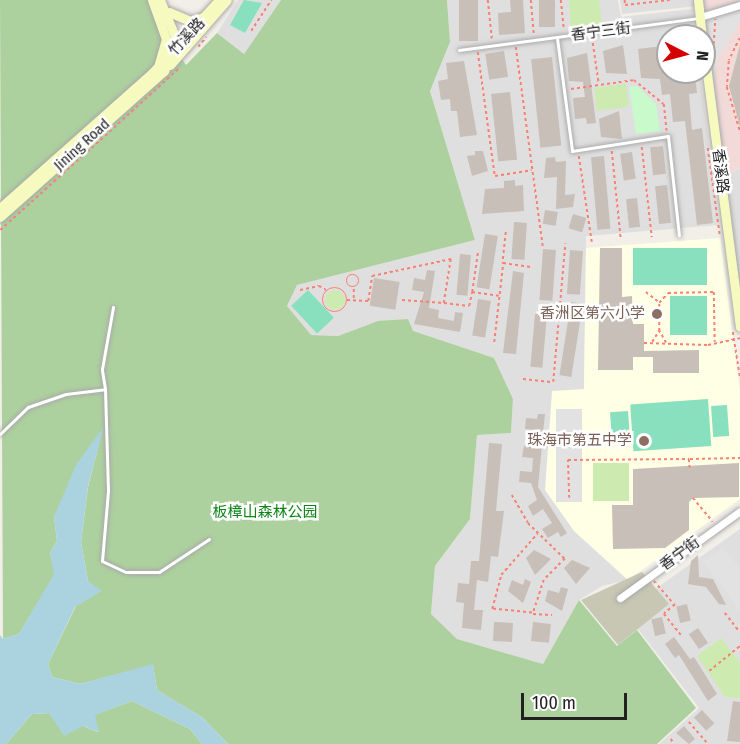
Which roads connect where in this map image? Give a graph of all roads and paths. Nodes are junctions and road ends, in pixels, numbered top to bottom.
1 (153, 0) edge
2 (160, 0) edge
3 (219, 0) edge
4 (227, 0) edge
5 (272, 0) edge
6 (488, 0) edge
7 (531, 0) edge
8 (561, 0) edge
9 (625, 0) edge
10 (670, 0) edge
11 (698, 0) edge
12 (740, 5) edge
13 (166, 10) junction
14 (208, 14) junction
15 (700, 17) junction
16 (701, 24) edge
17 (207, 26) junction
18 (174, 27) junction
19 (194, 31) junction
20 (251, 31) dead end
21 (565, 37) junction
22 (557, 38) junction
23 (740, 38) edge
24 (535, 41) junction
25 (516, 43) junction
26 (593, 43) dead end
27 (492, 46) junction
28 (188, 48) junction
29 (477, 48) junction
30 (459, 50) dead end
31 (174, 52) junction
32 (164, 71) junction
33 (152, 73) junction
34 (708, 84) edge
35 (599, 85) junction
36 (564, 90) junction
37 (740, 131) edge
38 (668, 136) junction
39 (642, 140) junction
40 (611, 144) junction
41 (579, 150) junction
42 (533, 170) junction
43 (0, 208) edge
44 (0, 218) edge
45 (0, 230) edge
46 (507, 232) dead end
47 (679, 235) dead end
48 (652, 237) dead end
49 (621, 240) dead end
50 (592, 242) dead end
51 (565, 244) dead end
52 (543, 246) dead end
53 (478, 251) dead end
54 (503, 263) junction
55 (533, 267) dead end
56 (354, 288) junction
57 (300, 290) dead end
58 (327, 290) junction
59 (472, 292) junction
60 (646, 292) dead end
61 (499, 296) junction
62 (347, 300) junction
63 (402, 300) dead end
64 (354, 301) junction
65 (444, 303) junction
66 (659, 303) junction
67 (113, 308) dead end
68 (740, 327) edge
69 (659, 331) junction
70 (740, 338) edge
71 (494, 342) dead end
72 (716, 342) junction
73 (644, 343) dead end
74 (652, 343) junction
75 (666, 343) junction
76 (523, 379) dead end
77 (105, 389) junction
78 (0, 434) edge
79 (740, 458) edge
80 (689, 459) junction
81 (690, 468) dead end
82 (512, 495) dead end
83 (569, 498) dead end
84 (693, 498) dead end
85 (740, 511) edge
86 (717, 528) junction
87 (538, 533) junction
88 (209, 539) dead end
89 (650, 576) junction
90 (620, 598) dead end
91 (725, 613) dead end
92 (533, 614) junction
93 (552, 615) dead end
94 (740, 632) edge
95 (682, 636) dead end
96 (740, 646) edge
97 (709, 671) dead end
98 (689, 722) dead end
99 (671, 739) dead end
100 (674, 744) edge
101 (708, 744) edge

1 - 18 street
1 - 33 street
2 - 13 street
3 - 14 street, 竹溪路
4 - 17 street, 竹溪路
5 - 20 path
6 - 27 path
7 - 24 path
8 - 21 path
9 - 10 path
11 - 15 street
12 - 15 street, 香宁三街
13 - 14 street
13 - 18 street
14 - 19 street, 竹溪路
15 - 16 street
15 - 21 lane, 香宁三街
17 - 19 street
17 - 28 street, 竹溪路
18 - 19 street
18 - 31 street
19 - 31 street, 竹溪路
21 - 22 lane, 香宁三街
22 - 24 lane, 香宁三街
22 - 36 lane
23 - 37 path
24 - 25 lane, 香宁三街
25 - 27 lane, 香宁三街
25 - 42 path
26 - 35 path
27 - 29 lane, 香宁三街
28 - 32 street, 竹溪路
28 - 45 path
29 - 30 lane, 香宁三街
29 - 42 path
31 - 32 street
31 - 33 street, 竹溪路
32 - 44 street, Jining Road
33 - 43 street, Jining Road
34 - 68 street, 香溪路
35 - 36 path
35 - 38 path
36 - 41 lane
38 - 39 lane
38 - 47 lane
39 - 40 lane
39 - 48 path
40 - 41 lane
40 - 49 path
41 - 50 path
42 - 52 path
46 - 54 path
51 - 76 path
53 - 59 path
54 - 55 path
54 - 61 path
56 - 56 path
56 - 64 path
57 - 58 path
58 - 62 path
58 - 62 path
59 - 61 path
59 - 65 path
60 - 66 path
61 - 71 path
62 - 64 path
63 - 65 path
64 - 65 path
66 - 69 path
66 - 72 path
67 - 77 lane
69 - 74 path
69 - 75 path
70 - 72 path
72 - 75 path
73 - 74 path
74 - 75 path
77 - 78 lane
77 - 88 lane
79 - 80 path
80 - 81 path
80 - 83 path
82 - 87 path
84 - 86 path
85 - 86 street, 香宁街
86 - 89 street, 香宁街
87 - 92 path
87 - 92 path
89 - 90 street, 香宁街
89 - 95 path
91 - 94 path
92 - 93 path
96 - 97 path
98 - 101 path
99 - 100 path

